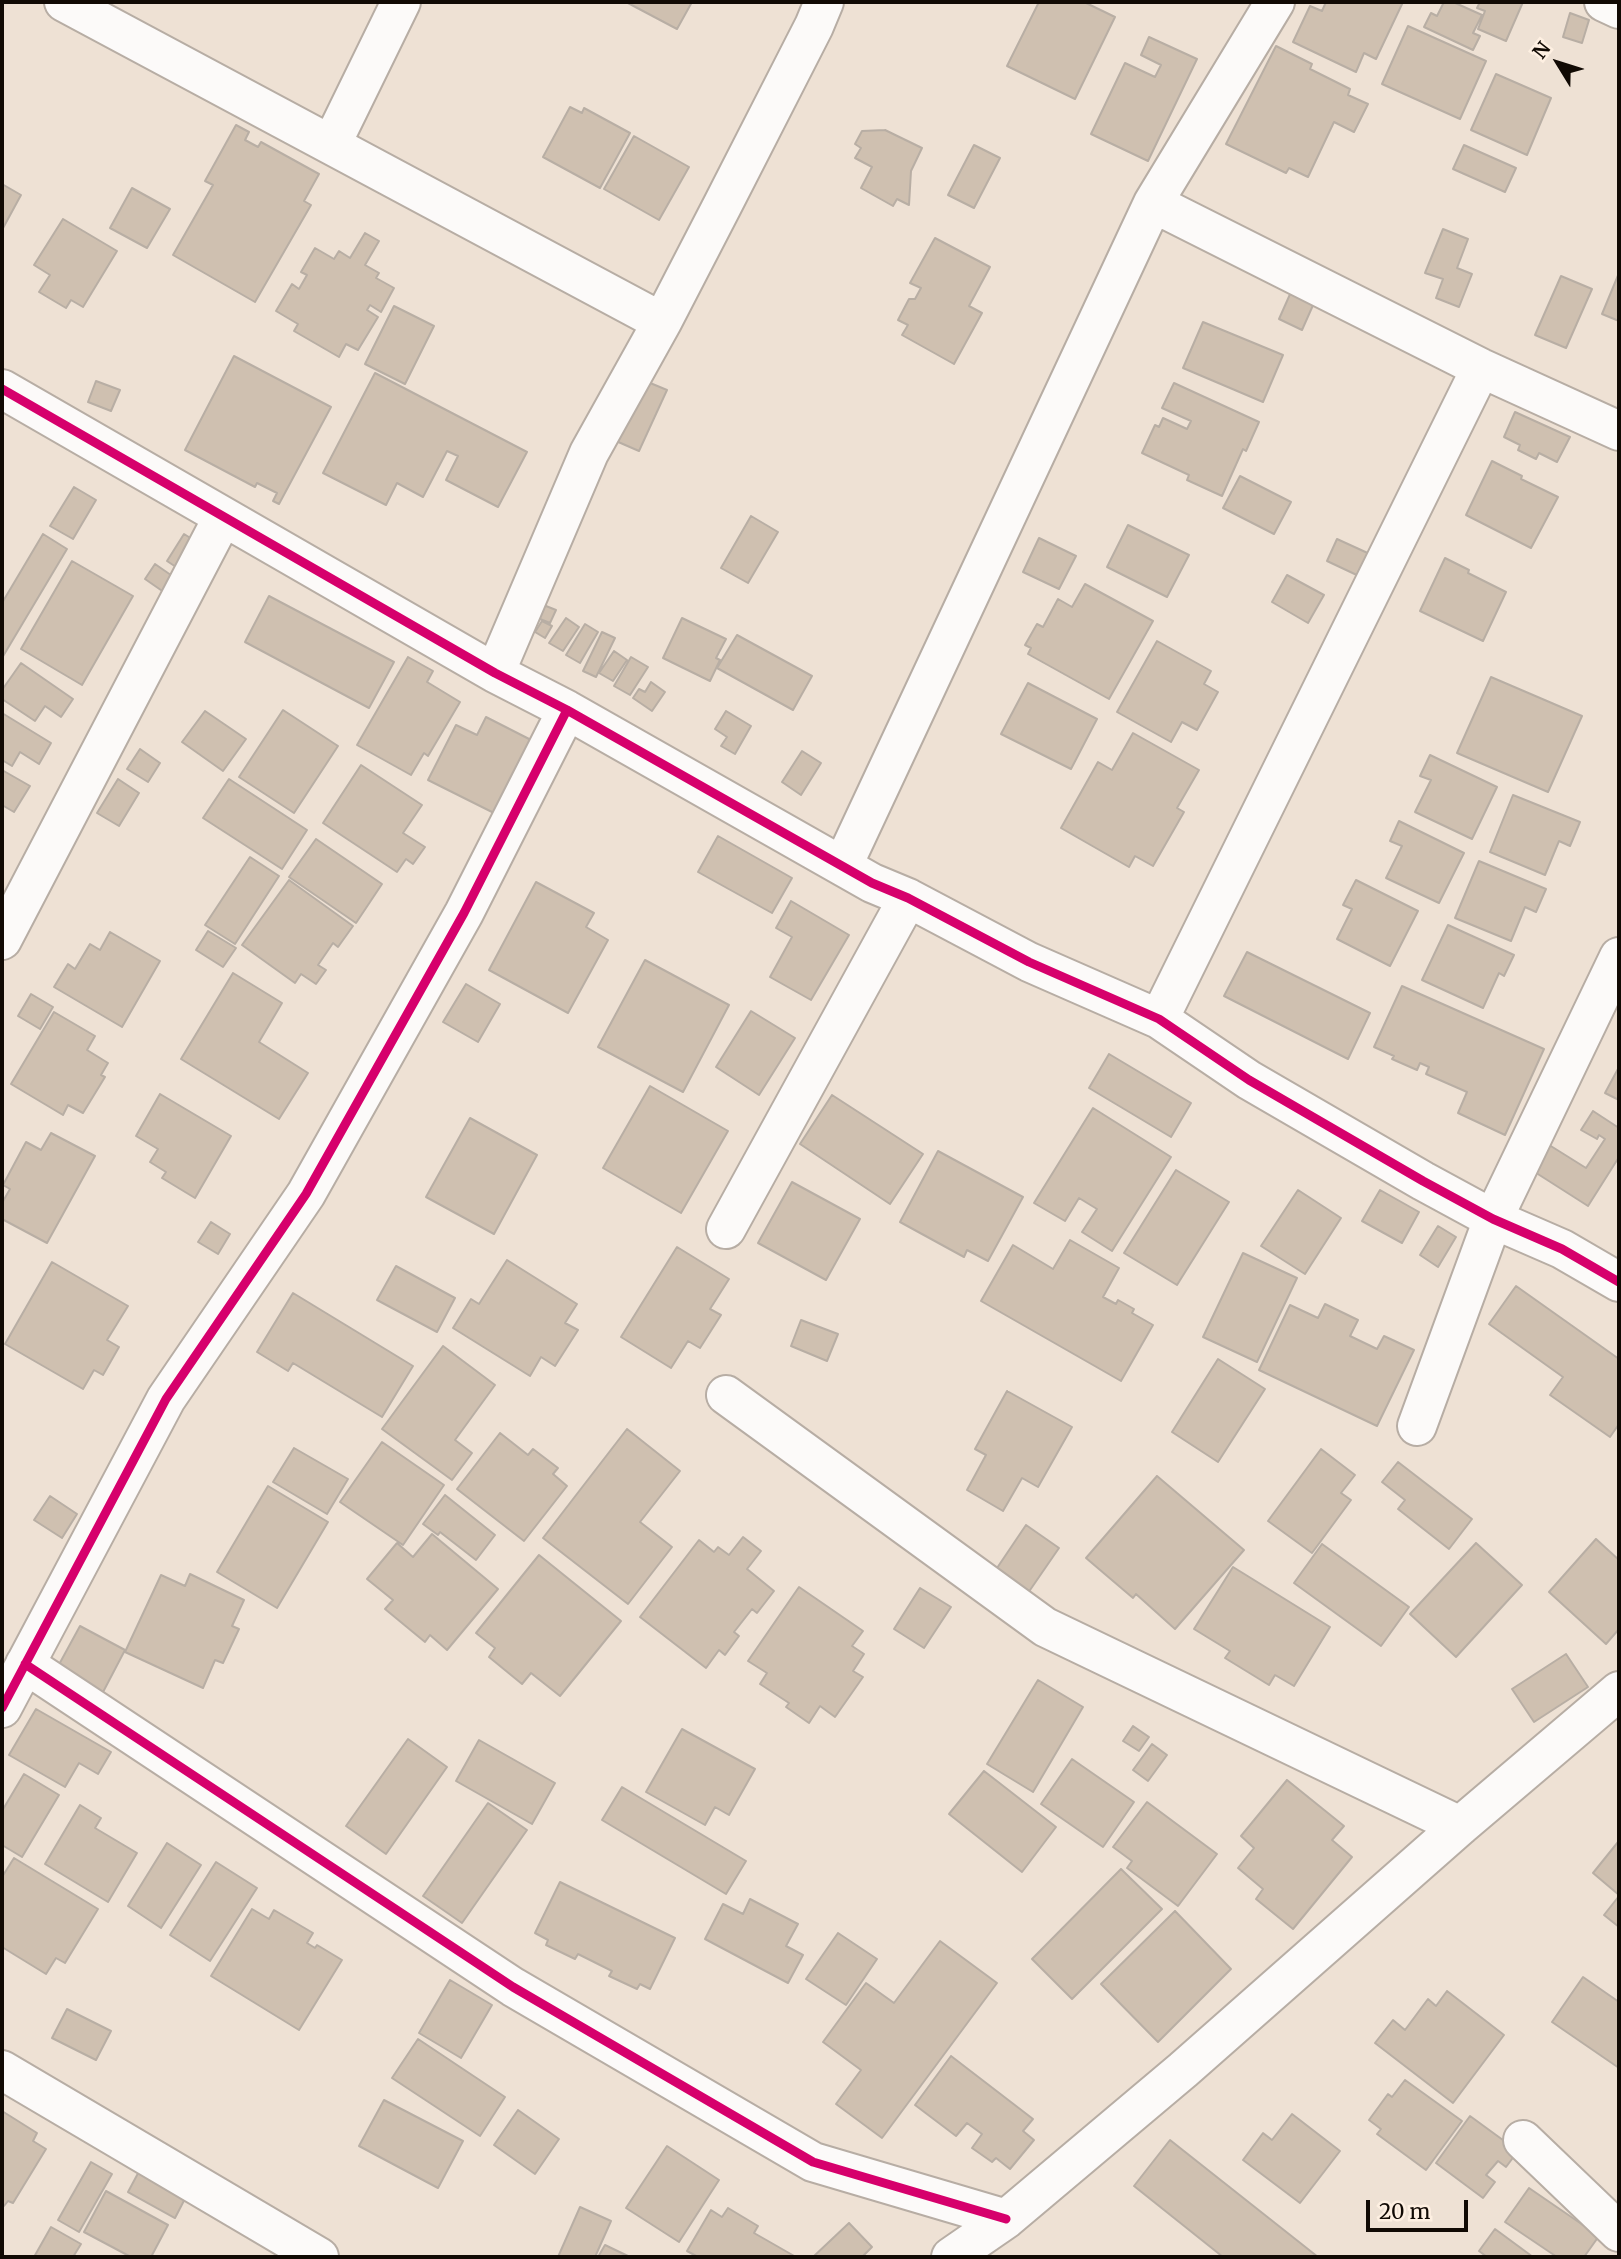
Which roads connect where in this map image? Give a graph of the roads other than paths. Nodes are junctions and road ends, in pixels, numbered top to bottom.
1 (64, 2) edge
2 (401, 2) edge
3 (824, 2) edge
4 (1275, 2) edge
5 (1604, 2) edge
6 (1619, 9) edge
7 (332, 143) junction
8 (1153, 203) junction
9 (662, 322) junction
10 (1481, 368) junction
11 (2, 389) edge
12 (1619, 431) edge
13 (223, 517) junction
14 (495, 673) junction
15 (567, 710) junction
16 (843, 865) junction
17 (13, 893) edge
18 (908, 898) junction
19 (2, 940) edge
20 (1619, 957) edge
21 (1159, 1019) junction
22 (1493, 1219) junction
23 (726, 1229) dead end
24 (1619, 1282) edge
25 (726, 1395) dead end
26 (1417, 1426) dead end
27 (25, 1664) junction
28 (1619, 1691) edge
29 (2, 1708) edge
30 (1460, 1826) junction
31 (2, 2070) edge
32 (1523, 2140) dead end
33 (1006, 2219) junction
34 (1619, 2232) edge
35 (319, 2257) edge
36 (951, 2257) edge

1 - 7 street
2 - 7 street
3 - 9 street
4 - 8 street
5 - 6 street
7 - 9 street
8 - 10 street
8 - 16 street
9 - 14 street
10 - 12 street
10 - 21 street
11 - 13 street
13 - 14 street
13 - 17 street
14 - 15 street
15 - 16 street
15 - 27 street
16 - 18 street
17 - 19 street
18 - 21 street
18 - 23 street
20 - 22 street
21 - 22 street
22 - 24 street
22 - 26 street
25 - 30 street
27 - 29 street
27 - 33 street
28 - 30 street
30 - 33 street
31 - 35 street
32 - 34 street
33 - 36 street

